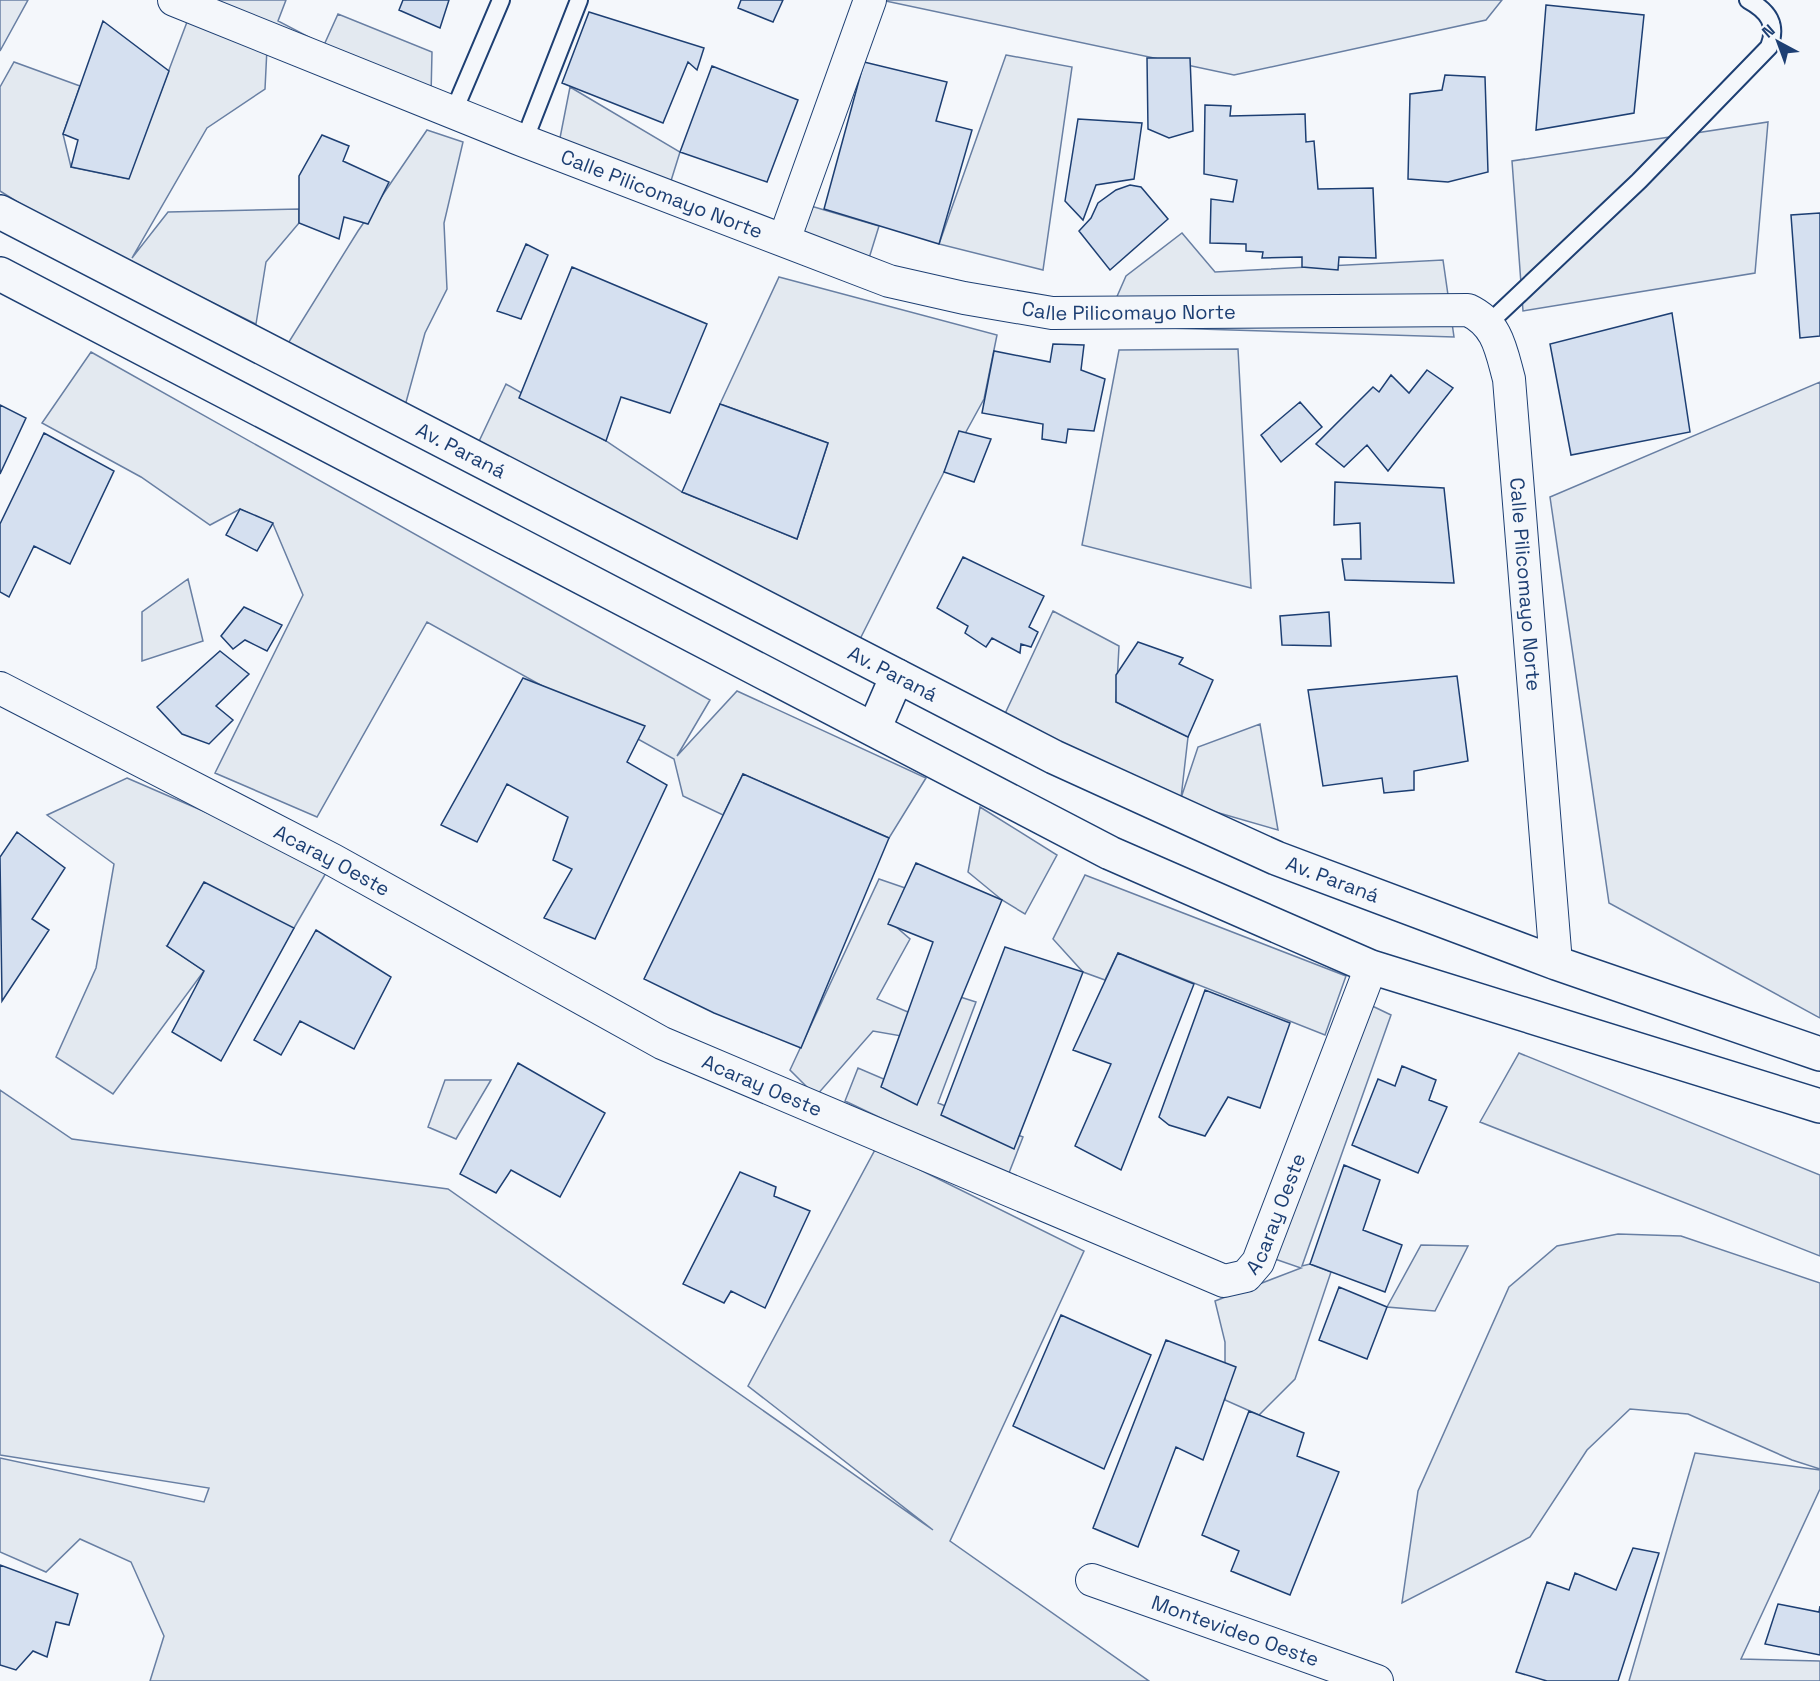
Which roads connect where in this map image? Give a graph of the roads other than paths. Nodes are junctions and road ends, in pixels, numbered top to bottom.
1 (174, 0) edge
2 (501, 0) edge
3 (579, 0) edge
4 (870, 0) edge
5 (1748, 0) edge
6 (453, 112) junction
7 (524, 141) junction
8 (0, 212) edge
9 (784, 240) junction
10 (0, 274) edge
11 (1489, 323) junction
12 (897, 676) junction
13 (0, 688) edge
14 (874, 729) junction
15 (1557, 963) junction
16 (1371, 967) junction
17 (1820, 1054) edge
18 (1820, 1106) edge
19 (1092, 1580) dead end
20 (1377, 1681) edge

1 - 6 street, Calle Pilicomayo Norte
2 - 6 lane
3 - 7 lane
4 - 9 street
5 - 11 lane
6 - 7 street, Calle Pilicomayo Norte
7 - 9 street, Calle Pilicomayo Norte
8 - 12 street, Av. Paraná
9 - 11 street, Calle Pilicomayo Norte
10 - 14 street
11 - 15 street, Calle Pilicomayo Norte
12 - 14 street
12 - 15 street, Av. Paraná
13 - 16 street, Acaray Oeste
14 - 16 street
15 - 17 street, Av. Paraná
16 - 18 street
19 - 20 street, Montevideo Oeste

